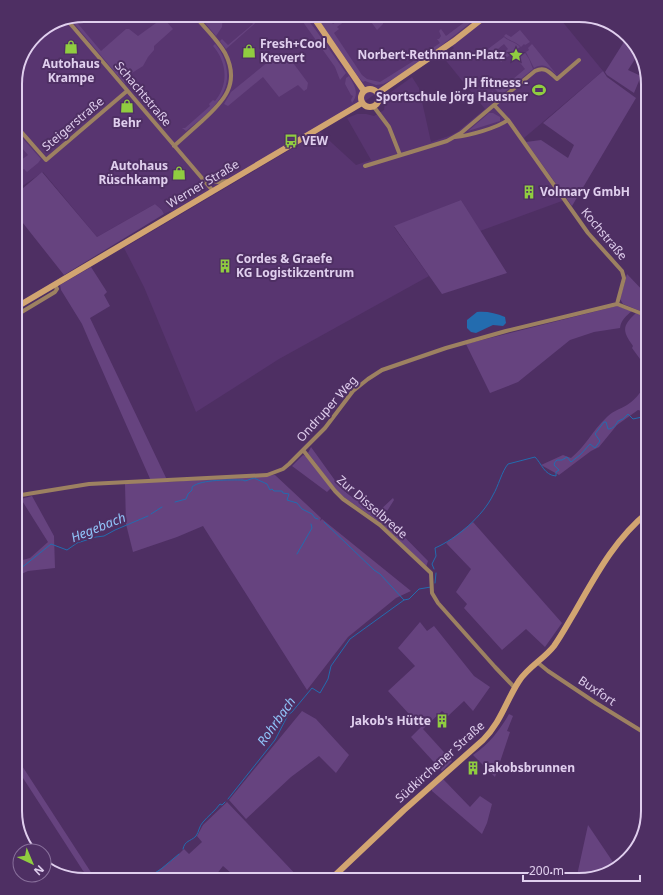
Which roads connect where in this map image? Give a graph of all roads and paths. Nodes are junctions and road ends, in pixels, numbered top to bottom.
1 (200, 22) edge
2 (317, 22) edge
3 (478, 22) edge
4 (70, 24) edge
5 (579, 60) dead end
6 (127, 91) junction
7 (364, 91) junction
8 (378, 93) junction
9 (362, 103) junction
10 (494, 105) junction
11 (374, 107) junction
12 (508, 120) junction
13 (22, 133) edge
14 (453, 138) junction
15 (174, 146) junction
16 (400, 155) junction
17 (365, 166) dead end
18 (203, 179) junction
19 (231, 180) junction
20 (213, 191) junction
21 (54, 285) junction
22 (22, 304) edge
23 (617, 304) junction
24 (22, 312) edge
25 (641, 313) edge
26 (303, 450) junction
27 (22, 495) edge
28 (641, 518) edge
29 (537, 662) junction
30 (515, 688) junction
31 (641, 731) edge
32 (337, 873) edge

1 - 15 street
2 - 7 main road
3 - 8 main road
4 - 6 street, Schachtstraße
5 - 10 street
6 - 13 street, Steigerstraße
6 - 15 street, Schachtstraße
7 - 8 main road
7 - 9 main road
8 - 11 main road
9 - 11 main road
9 - 19 main road, Werner Straße
10 - 12 street, Kochstraße
10 - 14 street
11 - 16 street
12 - 14 street
12 - 23 street, Kochstraße
14 - 16 street
15 - 18 street, Schachtstraße
16 - 17 street
18 - 19 street
18 - 20 street, Schachtstraße
19 - 20 main road, Werner Straße
20 - 21 main road, Werner Straße
21 - 22 main road, Werner Straße
21 - 24 street, Werner Straße
23 - 25 street
23 - 26 street, Ondruper Weg
26 - 27 street, Ondruper Weg
26 - 30 street, Zur Disselbrede
28 - 29 main road, Südkirchener Straße
29 - 30 main road, Südkirchener Straße
29 - 31 street, Buxfort
30 - 32 main road, Südkirchener Straße

